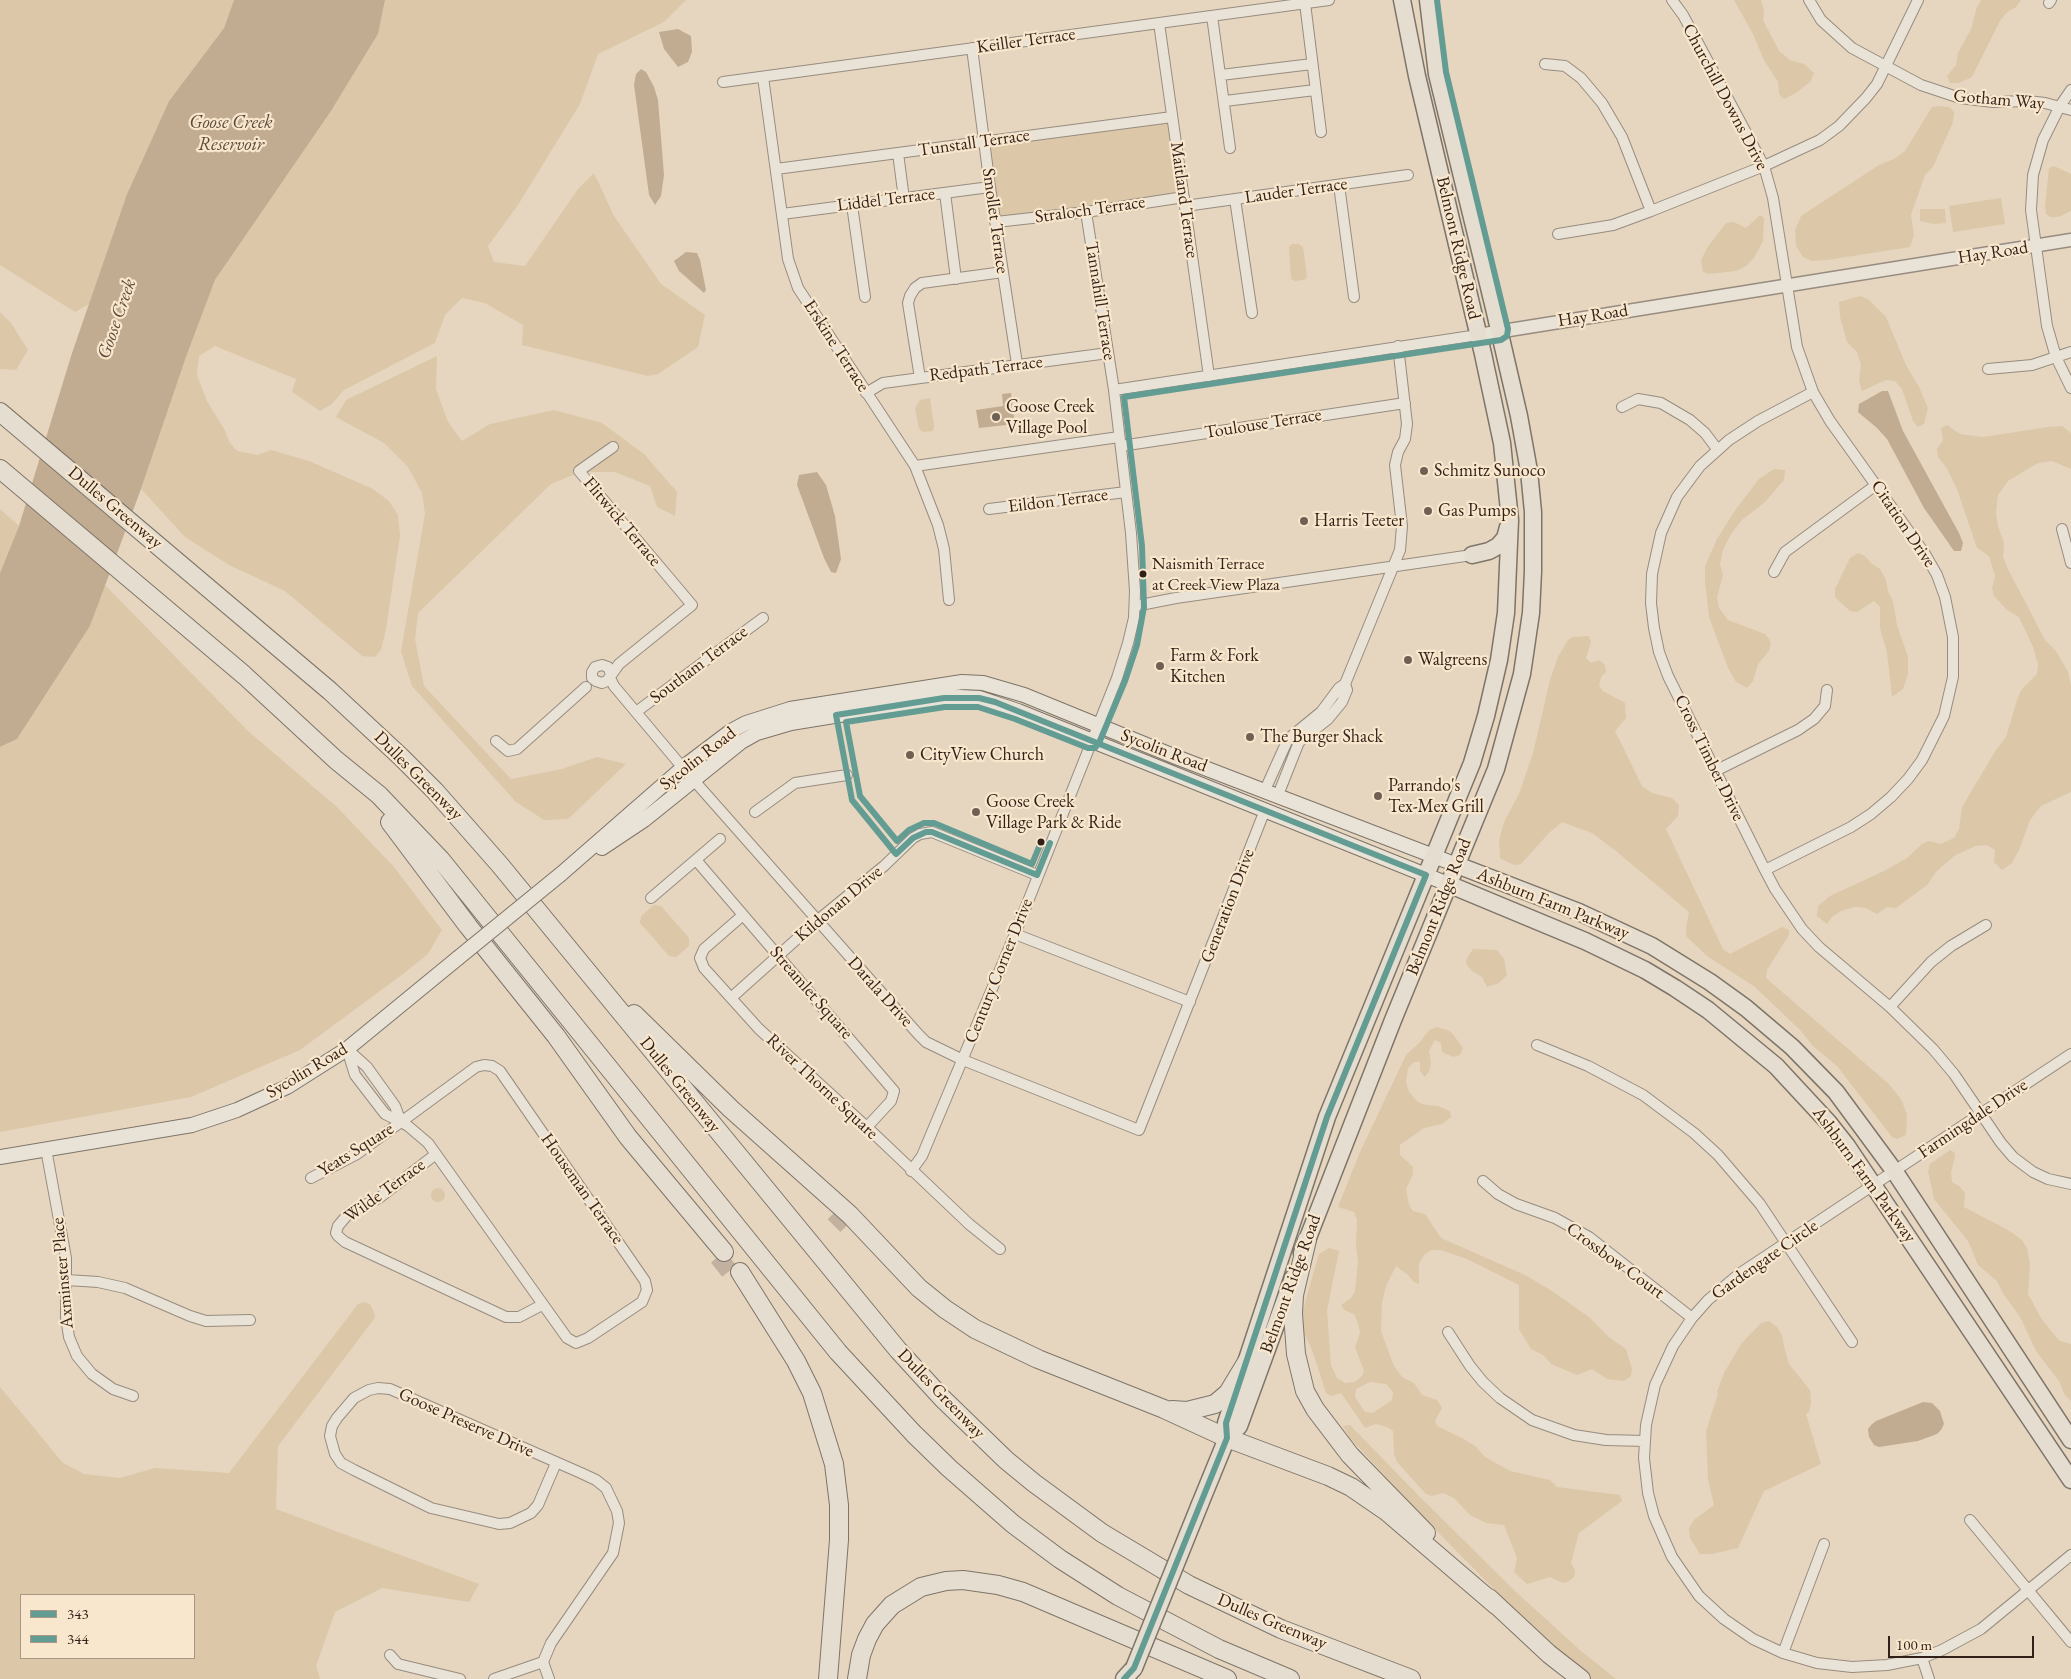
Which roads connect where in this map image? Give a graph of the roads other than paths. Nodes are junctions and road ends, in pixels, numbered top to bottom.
1 (1329, 0) edge
2 (1402, 0) edge
3 (1428, 0) edge
4 (1672, 0) edge
5 (1809, 0) edge
6 (1918, 0) edge
7 (1305, 3) junction
8 (1212, 16) junction
9 (1159, 23) junction
10 (972, 48) junction
11 (1312, 64) junction
12 (1545, 64) dead end
13 (1886, 67) junction
14 (1221, 75) junction
15 (763, 77) junction
16 (723, 82) dead end
17 (1316, 90) junction
18 (2071, 90) edge
19 (1224, 100) junction
20 (2060, 106) junction
21 (2071, 110) edge
22 (1172, 117) junction
23 (1321, 132) dead end
24 (984, 142) junction
25 (1230, 148) dead end
26 (898, 153) junction
27 (1764, 166) junction
28 (776, 169) junction
29 (1408, 175) dead end
30 (1339, 185) junction
31 (990, 187) junction
32 (945, 193) junction
33 (904, 199) junction
34 (1235, 199) junction
35 (1184, 202) junction
36 (852, 205) junction
37 (1651, 211) junction
38 (1086, 212) junction
39 (782, 214) junction
40 (996, 222) junction
41 (1558, 234) dead end
42 (2071, 240) edge
43 (2036, 246) junction
44 (1003, 272) junction
45 (956, 279) junction
46 (1788, 285) junction
47 (865, 297) dead end
48 (1354, 297) dead end
49 (1252, 314) dead end
50 (1500, 331) junction
51 (1478, 334) junction
52 (1398, 346) junction
53 (2071, 352) edge
54 (1108, 354) junction
55 (2056, 357) junction
56 (1017, 364) junction
57 (1988, 369) dead end
58 (1209, 376) junction
59 (920, 378) junction
60 (2071, 388) edge
61 (1114, 390) junction
62 (1814, 392) junction
63 (866, 394) junction
64 (1405, 403) junction
65 (1622, 407) dead end
66 (0, 412) edge
67 (1120, 441) junction
68 (613, 447) dead end
69 (1717, 449) junction
70 (915, 466) junction
71 (0, 468) edge
72 (1876, 485) junction
73 (1126, 492) junction
74 (989, 509) dead end
75 (1510, 520) junction
76 (2062, 529) dead end
77 (1472, 555) joint
78 (2071, 563) edge
79 (1393, 566) junction
80 (1774, 572) dead end
81 (949, 600) dead end
82 (1135, 606) junction
83 (763, 618) dead end
84 (605, 678) junction
85 (1827, 690) dead end
86 (636, 712) junction
87 (1098, 725) junction
88 (1092, 740) junction
89 (496, 741) dead end
90 (336, 760) junction
91 (683, 768) junction
92 (1715, 771) junction
93 (847, 775) dead end
94 (694, 780) junction
95 (1272, 793) junction
96 (1265, 810) junction
97 (755, 812) dead end
98 (720, 839) dead end
99 (1433, 856) junction
100 (696, 860) junction
101 (1457, 865) junction
102 (1765, 870) junction
103 (561, 874) junction
104 (1037, 875) junction
105 (1426, 875) junction
106 (1448, 884) junction
107 (651, 898) dead end
108 (743, 915) junction
109 (818, 920) junction
110 (1986, 925) dead end
111 (1015, 934) junction
112 (778, 956) junction
113 (582, 965) junction
114 (731, 998) junction
115 (1190, 1002) junction
116 (1890, 1007) junction
117 (1537, 1045) dead end
118 (347, 1049) junction
119 (2071, 1054) edge
120 (963, 1060) junction
121 (1981, 1114) junction
122 (401, 1122) junction
123 (866, 1127) junction
124 (1139, 1130) joint
125 (46, 1149) junction
126 (436, 1154) junction
127 (0, 1157) edge
128 (911, 1171) junction
129 (1895, 1172) junction
130 (311, 1178) dead end
131 (1483, 1181) dead end
132 (2071, 1184) edge
133 (1874, 1185) junction
134 (826, 1194) junction
135 (834, 1213) tunnel mouth
136 (852, 1231) tunnel mouth
137 (1307, 1240) junction
138 (1787, 1243) junction
139 (1000, 1249) dead end
140 (887, 1254) junction
141 (721, 1255) tunnel mouth
142 (737, 1274) tunnel mouth
143 (67, 1280) junction
144 (542, 1305) junction
145 (1692, 1318) junction
146 (250, 1320) dead end
147 (1448, 1332) dead end
148 (1852, 1342) dead end
149 (1248, 1360) junction
150 (133, 1396) dead end
151 (1164, 1410) junction
152 (1227, 1438) junction
153 (2071, 1440) edge
154 (1645, 1442) junction
155 (556, 1463) junction
156 (2071, 1480) edge
157 (1970, 1520) dead end
158 (1824, 1544) dead end
159 (2071, 1555) edge
160 (2028, 1591) junction
161 (1497, 1606) junction
162 (2071, 1642) edge
163 (1783, 1653) junction
164 (390, 1655) dead end
165 (1922, 1658) junction
166 (543, 1662) junction
167 (1131, 1675) edge
168 (460, 1679) edge
169 (494, 1679) edge
170 (549, 1679) edge
171 (828, 1679) edge
172 (857, 1679) edge
173 (1227, 1679) edge
174 (1290, 1679) edge
175 (1411, 1679) edge
176 (1581, 1679) edge
177 (1929, 1679) edge

1 - 7 street, Keiller Terrace
2 - 51 main road, Belmont Ridge Road
3 - 50 main road, Belmont Ridge Road
4 - 27 street, Churchill Downs Drive
5 - 13 street, Gotham Way
6 - 13 street
7 - 8 street, Keiller Terrace
7 - 11 street
8 - 9 street, Keiller Terrace
8 - 14 street
9 - 10 street, Keiller Terrace
9 - 22 street, Maitland Terrace
10 - 15 street, Keiller Terrace
10 - 24 street, Smollet Terrace
11 - 14 street
11 - 17 street
12 - 37 street
13 - 20 street, Gotham Way
13 - 27 street
14 - 19 street
15 - 16 street, Keiller Terrace
15 - 28 street, Erskine Terrace
17 - 19 street
17 - 23 street
18 - 20 street
19 - 25 street
20 - 21 street, Gotham Way
20 - 43 street
22 - 24 street, Tunstall Terrace
22 - 35 street, Maitland Terrace
24 - 26 street, Tunstall Terrace
24 - 31 street, Smollet Terrace
26 - 28 street, Tunstall Terrace
26 - 33 street
27 - 37 street
27 - 46 street, Churchill Downs Drive
28 - 39 street, Erskine Terrace
29 - 30 street, Lauder Terrace
30 - 34 street, Lauder Terrace
30 - 48 street
31 - 32 street, Liddel Terrace
31 - 40 street, Smollet Terrace
32 - 33 street, Liddel Terrace
32 - 45 street
33 - 36 street, Liddel Terrace
34 - 35 street, Lauder Terrace
34 - 49 street
35 - 38 street, Straloch Terrace
35 - 58 street, Maitland Terrace
36 - 39 street, Liddel Terrace
36 - 47 street
37 - 41 street
38 - 40 street, Straloch Terrace
38 - 54 street, Tannahill Terrace
39 - 63 street, Erskine Terrace
40 - 44 street, Smollet Terrace
42 - 43 street, Hay Road
43 - 46 street, Hay Road
43 - 55 street
44 - 45 street
44 - 56 street, Smollet Terrace
45 - 59 street
46 - 50 street, Hay Road
46 - 62 street, Citation Drive
50 - 51 street, Hay Road
50 - 101 main road, Belmont Ridge Road
51 - 52 street, Hay Road
51 - 75 main road, Belmont Ridge Road
52 - 58 street, Hay Road
52 - 64 street
53 - 55 street
54 - 56 street, Redpath Terrace
54 - 61 street, Tannahill Terrace
55 - 57 street
55 - 60 street
56 - 59 street, Redpath Terrace
58 - 61 street, Hay Road
59 - 63 street, Redpath Terrace
61 - 67 street, Tannahill Terrace
62 - 69 street, Cross Timber Drive
62 - 72 street, Citation Drive
63 - 70 street, Erskine Terrace
64 - 67 street, Toulouse Terrace
64 - 79 street
65 - 69 street
66 - 113 highway, Dulles Greenway
67 - 70 street, Toulouse Terrace
67 - 73 street, Tannahill Terrace
68 - 84 street, Flitwick Terrace
69 - 92 street, Cross Timber Drive
70 - 81 street, Erskine Terrace
71 - 90 highway
72 - 80 street
72 - 102 street, Citation Drive
73 - 74 street, Eildon Terrace
73 - 82 street, Tannahill Terrace
75 - 77 main road
75 - 99 main road, Belmont Ridge Road
76 - 78 street
77 - 79 street
79 - 82 street
79 - 95 street
82 - 87 street, Century Corner Drive
83 - 86 street, Southam Terrace
84 - 86 street, Darala Drive
84 - 89 street
85 - 92 street
86 - 91 street, Darala Drive
87 - 88 street, Century Corner Drive
87 - 91 main road, Sycolin Road
87 - 95 main road, Sycolin Road
88 - 94 main road, Sycolin Road
88 - 96 main road, Sycolin Road
88 - 104 street, Century Corner Drive
90 - 141 highway
90 - 174 highway
91 - 94 street, Darala Drive
91 - 103 main road, Sycolin Road
92 - 102 street, Cross Timber Drive
93 - 97 street
94 - 103 main road, Sycolin Road
94 - 109 street, Darala Drive
95 - 99 main road, Sycolin Road
96 - 105 main road, Sycolin Road
96 - 115 street, Generation Drive
98 - 100 street
99 - 101 main road, Sycolin Road
99 - 105 main road, Belmont Ridge Road
100 - 107 street
100 - 108 street, Streamlet Square
101 - 106 main road, Belmont Ridge Road
101 - 129 main road, Ashburn Farm Parkway
102 - 116 street, Cross Timber Drive
103 - 118 main road, Sycolin Road, bridge
104 - 109 street, Kildonan Drive
104 - 111 street, Century Corner Drive
105 - 106 main road, Sycolin Road
105 - 149 main road, Belmont Ridge Road
106 - 133 main road, Ashburn Farm Parkway
106 - 137 main road, Belmont Ridge Road
108 - 112 street, Streamlet Square
108 - 114 street, River Thorne Square
109 - 112 street, Kildonan Drive
109 - 120 street, Darala Drive
110 - 116 street
111 - 115 street
111 - 120 street, Century Corner Drive
112 - 114 street, Kildonan Drive
112 - 123 street, Streamlet Square
113 - 134 highway
113 - 175 highway, Dulles Greenway
114 - 123 street, River Thorne Square
115 - 124 street, Generation Drive
116 - 121 street, Cross Timber Drive
117 - 138 street
118 - 122 street, Houseman Terrace
118 - 125 main road, Sycolin Road
119 - 121 street, Farmingdale Drive
120 - 124 street, Darala Drive
120 - 128 street, Century Corner Drive
121 - 129 street, Farmingdale Drive
121 - 132 street, Cross Timber Drive
122 - 126 street, Houseman Terrace
122 - 130 street, Yeats Square
122 - 144 street, Houseman Terrace
123 - 128 street, River Thorne Square
125 - 127 main road, Sycolin Road
125 - 143 street, Axminster Place
126 - 144 street, Houseman Terrace
126 - 144 street, Wilde Terrace
128 - 139 street, River Thorne Square
129 - 133 street, Farmingdale Drive
129 - 153 main road, Ashburn Farm Parkway
131 - 145 street, Crossbow Court
133 - 138 street, Gardengate Circle
133 - 156 main road, Ashburn Farm Parkway
134 - 135 highway
134 - 140 highway
136 - 140 highway
137 - 152 main road, Belmont Ridge Road
137 - 161 highway
138 - 145 street, Gardengate Circle
138 - 148 street
140 - 151 highway
142 - 171 highway
143 - 146 street
143 - 150 street, Axminster Place
145 - 154 street, Gardengate Circle
147 - 154 street
149 - 151 highway
149 - 152 main road, Belmont Ridge Road
151 - 152 highway
152 - 161 highway
152 - 167 main road, Belmont Ridge Road, bridge
154 - 163 street, Gardengate Circle
155 - 155 street, Goose Preserve Drive
155 - 166 street, Goose Preserve Drive
157 - 160 street
158 - 163 street
159 - 160 street, Gardengate Circle
160 - 162 street
160 - 165 street, Gardengate Circle
161 - 176 highway
163 - 165 street, Gardengate Circle
164 - 168 street
165 - 177 street
166 - 169 street
166 - 170 street
172 - 173 highway

